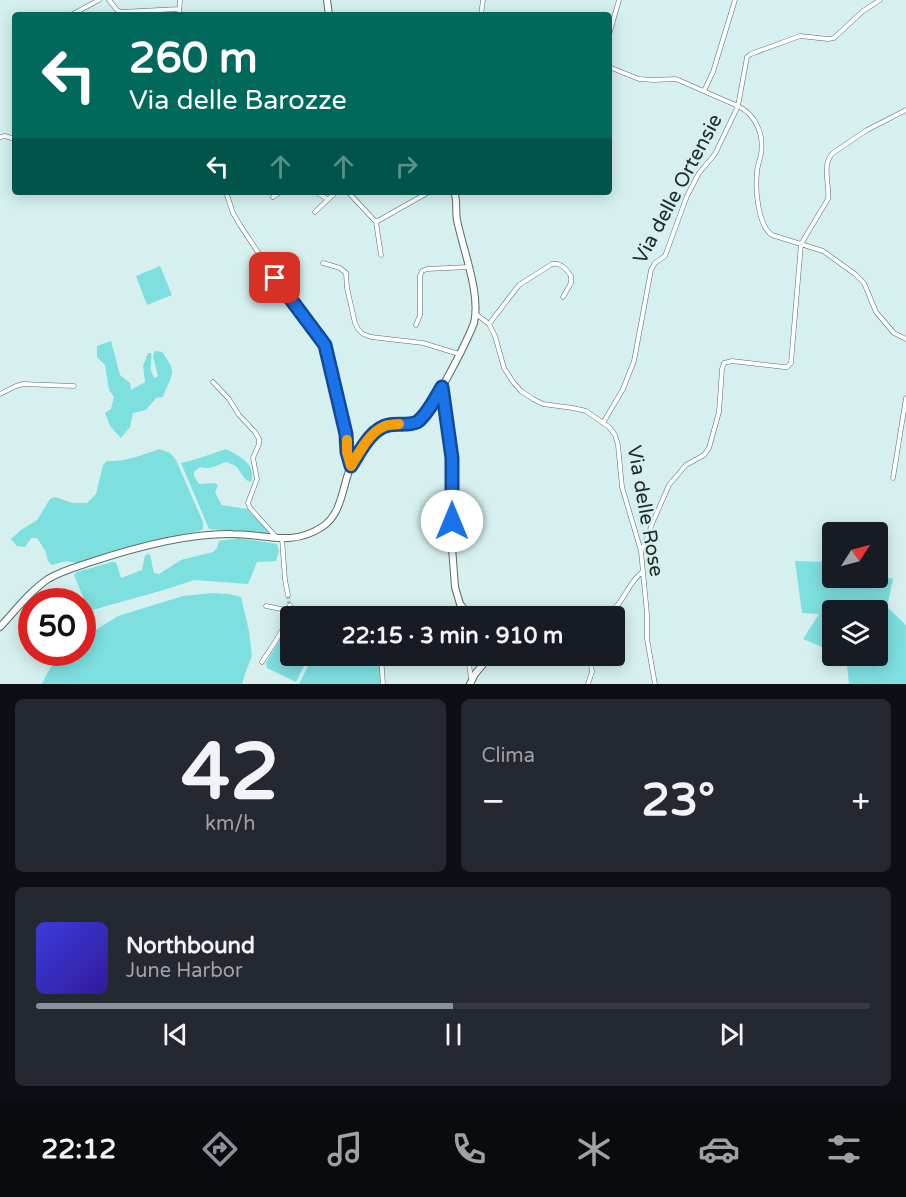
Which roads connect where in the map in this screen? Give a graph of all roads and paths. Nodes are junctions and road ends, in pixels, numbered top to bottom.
1 (99, 0) edge
2 (109, 0) edge
3 (180, 0) edge
4 (620, 0) edge
5 (735, 0) edge
6 (878, 1) edge
7 (179, 9) joint
8 (77, 12) edge
9 (612, 25) edge
10 (612, 68) edge
11 (705, 91) junction
12 (738, 106) junction
13 (906, 110) edge
14 (227, 195) edge
15 (276, 195) edge
16 (320, 195) edge
17 (333, 195) edge
18 (351, 195) edge
19 (424, 195) edge
20 (455, 195) edge
21 (273, 197) dead end
22 (327, 200) junction
23 (315, 212) dead end
24 (376, 222) junction
25 (801, 244) junction
26 (381, 255) dead end
27 (323, 263) dead end
28 (469, 267) junction
29 (563, 297) dead end
30 (476, 314) junction
31 (489, 324) junction
32 (416, 325) dead end
33 (906, 339) edge
34 (459, 354) junction
35 (213, 382) dead end
36 (75, 386) dead end
37 (442, 387) junction
38 (0, 394) edge
39 (906, 398) edge
40 (603, 423) junction
41 (351, 466) junction
42 (893, 478) dead end
43 (280, 539) junction
44 (641, 551) junction
45 (643, 571) junction
46 (288, 595) tunnel mouth
47 (290, 605) joint
48 (266, 606) dead end
49 (461, 606) edge
50 (618, 606) edge
51 (0, 627) edge
52 (262, 662) dead end
53 (382, 666) edge
54 (469, 666) edge
55 (483, 666) edge
56 (592, 666) edge
57 (471, 682) edge
58 (383, 684) edge
59 (588, 684) edge
60 (656, 684) edge

1 - 8 street
2 - 7 street
3 - 7 street
4 - 9 street
5 - 11 street
6 - 12 street, Via delle Ortensie
10 - 11 street
11 - 12 street
12 - 25 street
12 - 40 street, Via delle Ortensie
13 - 25 street
14 - 41 street
15 - 21 street
16 - 22 street
17 - 22 street
18 - 24 street
19 - 24 street
20 - 28 main road
22 - 23 street
24 - 26 street
25 - 33 street
25 - 44 street
27 - 34 street
28 - 30 main road
28 - 32 street
29 - 31 street
30 - 31 street
30 - 34 main road
31 - 40 street
34 - 37 main road
35 - 43 street
36 - 38 street
37 - 41 main road
37 - 49 main road
39 - 42 street
40 - 44 street, Via delle Rose
41 - 43 main road
43 - 46 street
43 - 51 main road
44 - 45 street, Via delle Rose
45 - 50 street
45 - 60 street, Via delle Rose
47 - 48 street
47 - 52 street
53 - 58 street
54 - 57 street
55 - 57 main road
56 - 59 street

